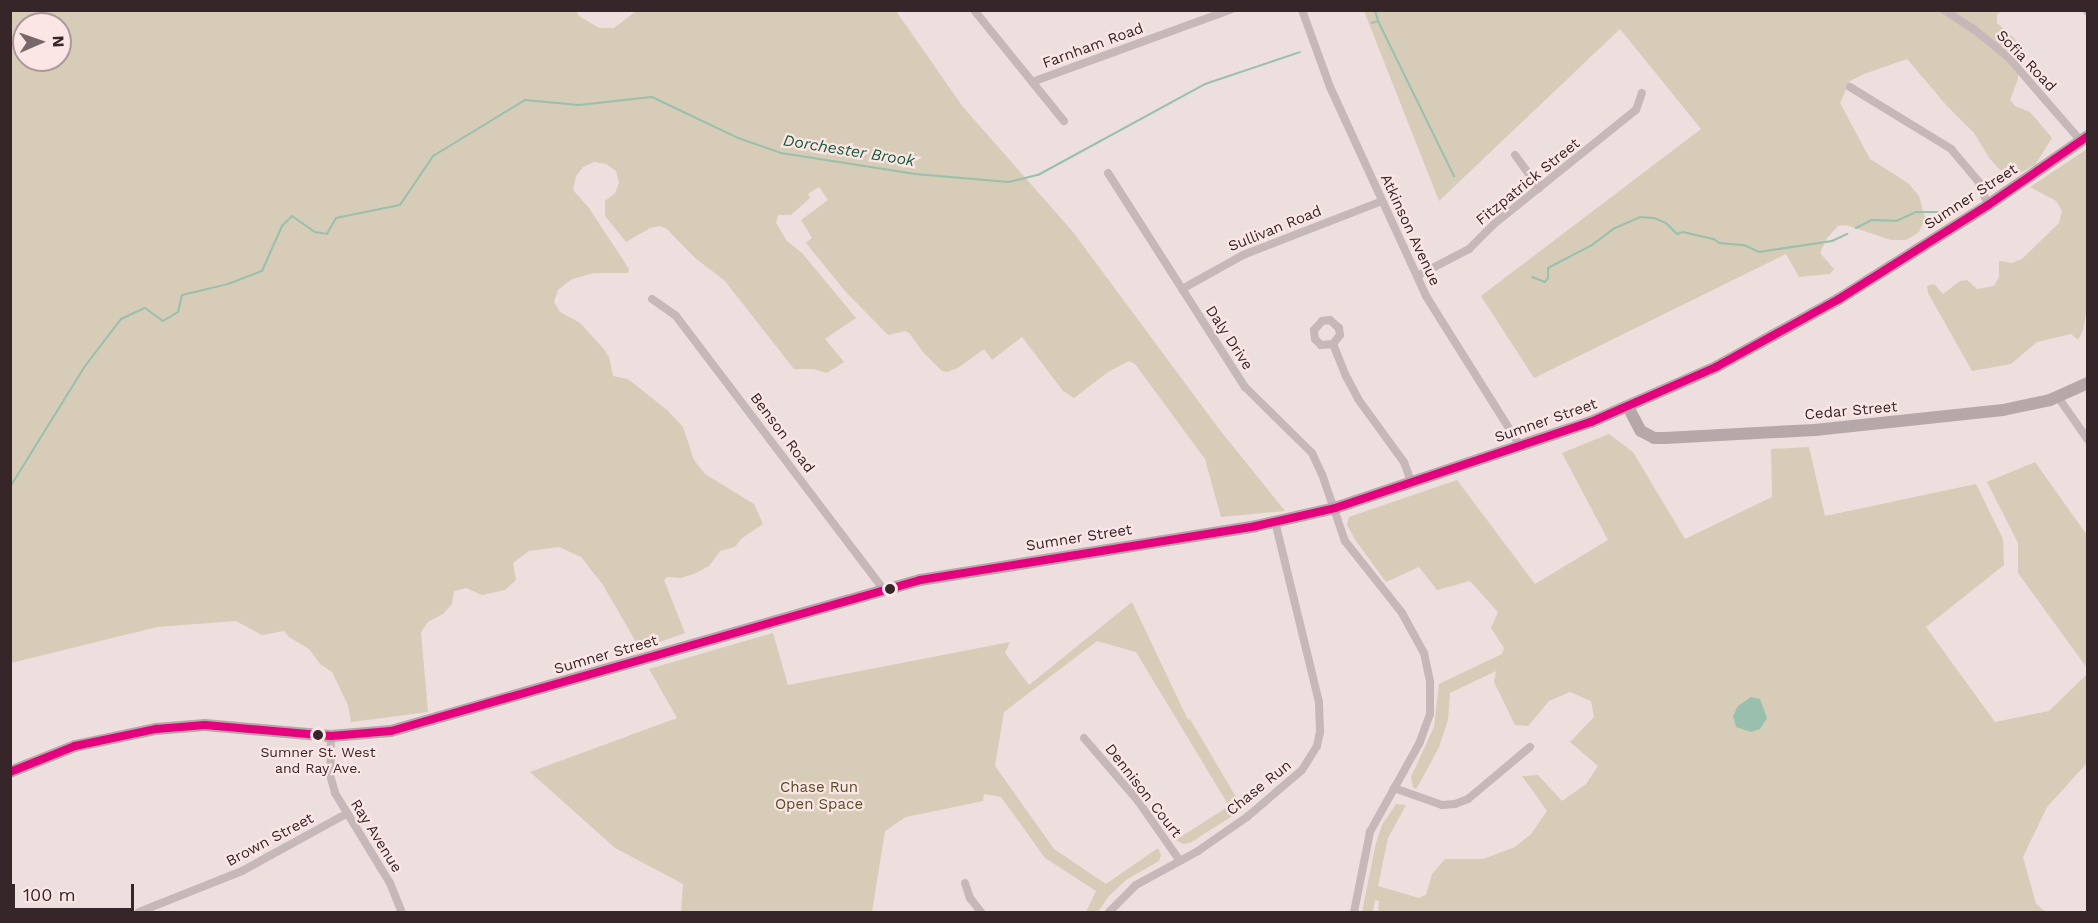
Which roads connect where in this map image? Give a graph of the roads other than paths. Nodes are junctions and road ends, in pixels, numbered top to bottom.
1 (974, 10) edge
2 (1230, 10) edge
3 (1302, 10) edge
4 (1944, 10) edge
5 (1032, 82) junction
6 (1850, 87) dead end
7 (1642, 93) dead end
8 (1064, 121) dead end
9 (2084, 138) edge
10 (1515, 155) dead end
11 (1108, 173) dead end
12 (1539, 188) junction
13 (1382, 201) junction
14 (1988, 205) junction
15 (1416, 276) junction
16 (1182, 290) junction
17 (652, 299) dead end
18 (1333, 344) dead end
19 (2088, 383) edge
20 (2058, 397) junction
21 (1628, 407) junction
22 (2088, 440) edge
23 (1520, 446) junction
24 (1412, 484) junction
25 (1335, 508) junction
26 (1275, 522) junction
27 (884, 590) junction
28 (331, 736) junction
29 (1084, 738) dead end
30 (1530, 747) dead end
31 (10, 772) edge
32 (1394, 788) junction
33 (345, 814) junction
34 (1180, 861) junction
35 (965, 883) dead end
36 (139, 912) edge
37 (402, 912) edge
38 (981, 912) edge
39 (1109, 912) edge
40 (1354, 912) edge

1 - 5 street
2 - 5 street, Farnham Road
3 - 13 street, Atkinson Avenue
4 - 9 street, Sofia Road
5 - 8 street
6 - 14 street
7 - 12 street, Fitzpatrick Street
9 - 14 main road, Sumner Street
10 - 12 street
11 - 16 street, Daly Drive
12 - 15 street, Fitzpatrick Street
13 - 15 street, Atkinson Avenue
13 - 16 street, Sullivan Road
14 - 21 main road, Sumner Street
15 - 23 street, Atkinson Avenue
16 - 25 street, Daly Drive
17 - 27 street, Benson Road
18 - 24 street
19 - 20 main road, Cedar Street
20 - 21 main road, Cedar Street
20 - 22 street
21 - 23 main road, Sumner Street
23 - 24 main road, Sumner Street
24 - 25 main road, Sumner Street
25 - 26 main road, Sumner Street
25 - 32 street
26 - 27 main road, Sumner Street
26 - 34 street, Chase Run
27 - 28 main road, Sumner Street
28 - 31 main road, Sumner Street
28 - 33 street, Ray Avenue
29 - 34 street, Dennison Court
30 - 32 street
32 - 40 street
33 - 36 street, Brown Street
33 - 37 street, Ray Avenue
34 - 39 street, Chase Run
35 - 38 street

